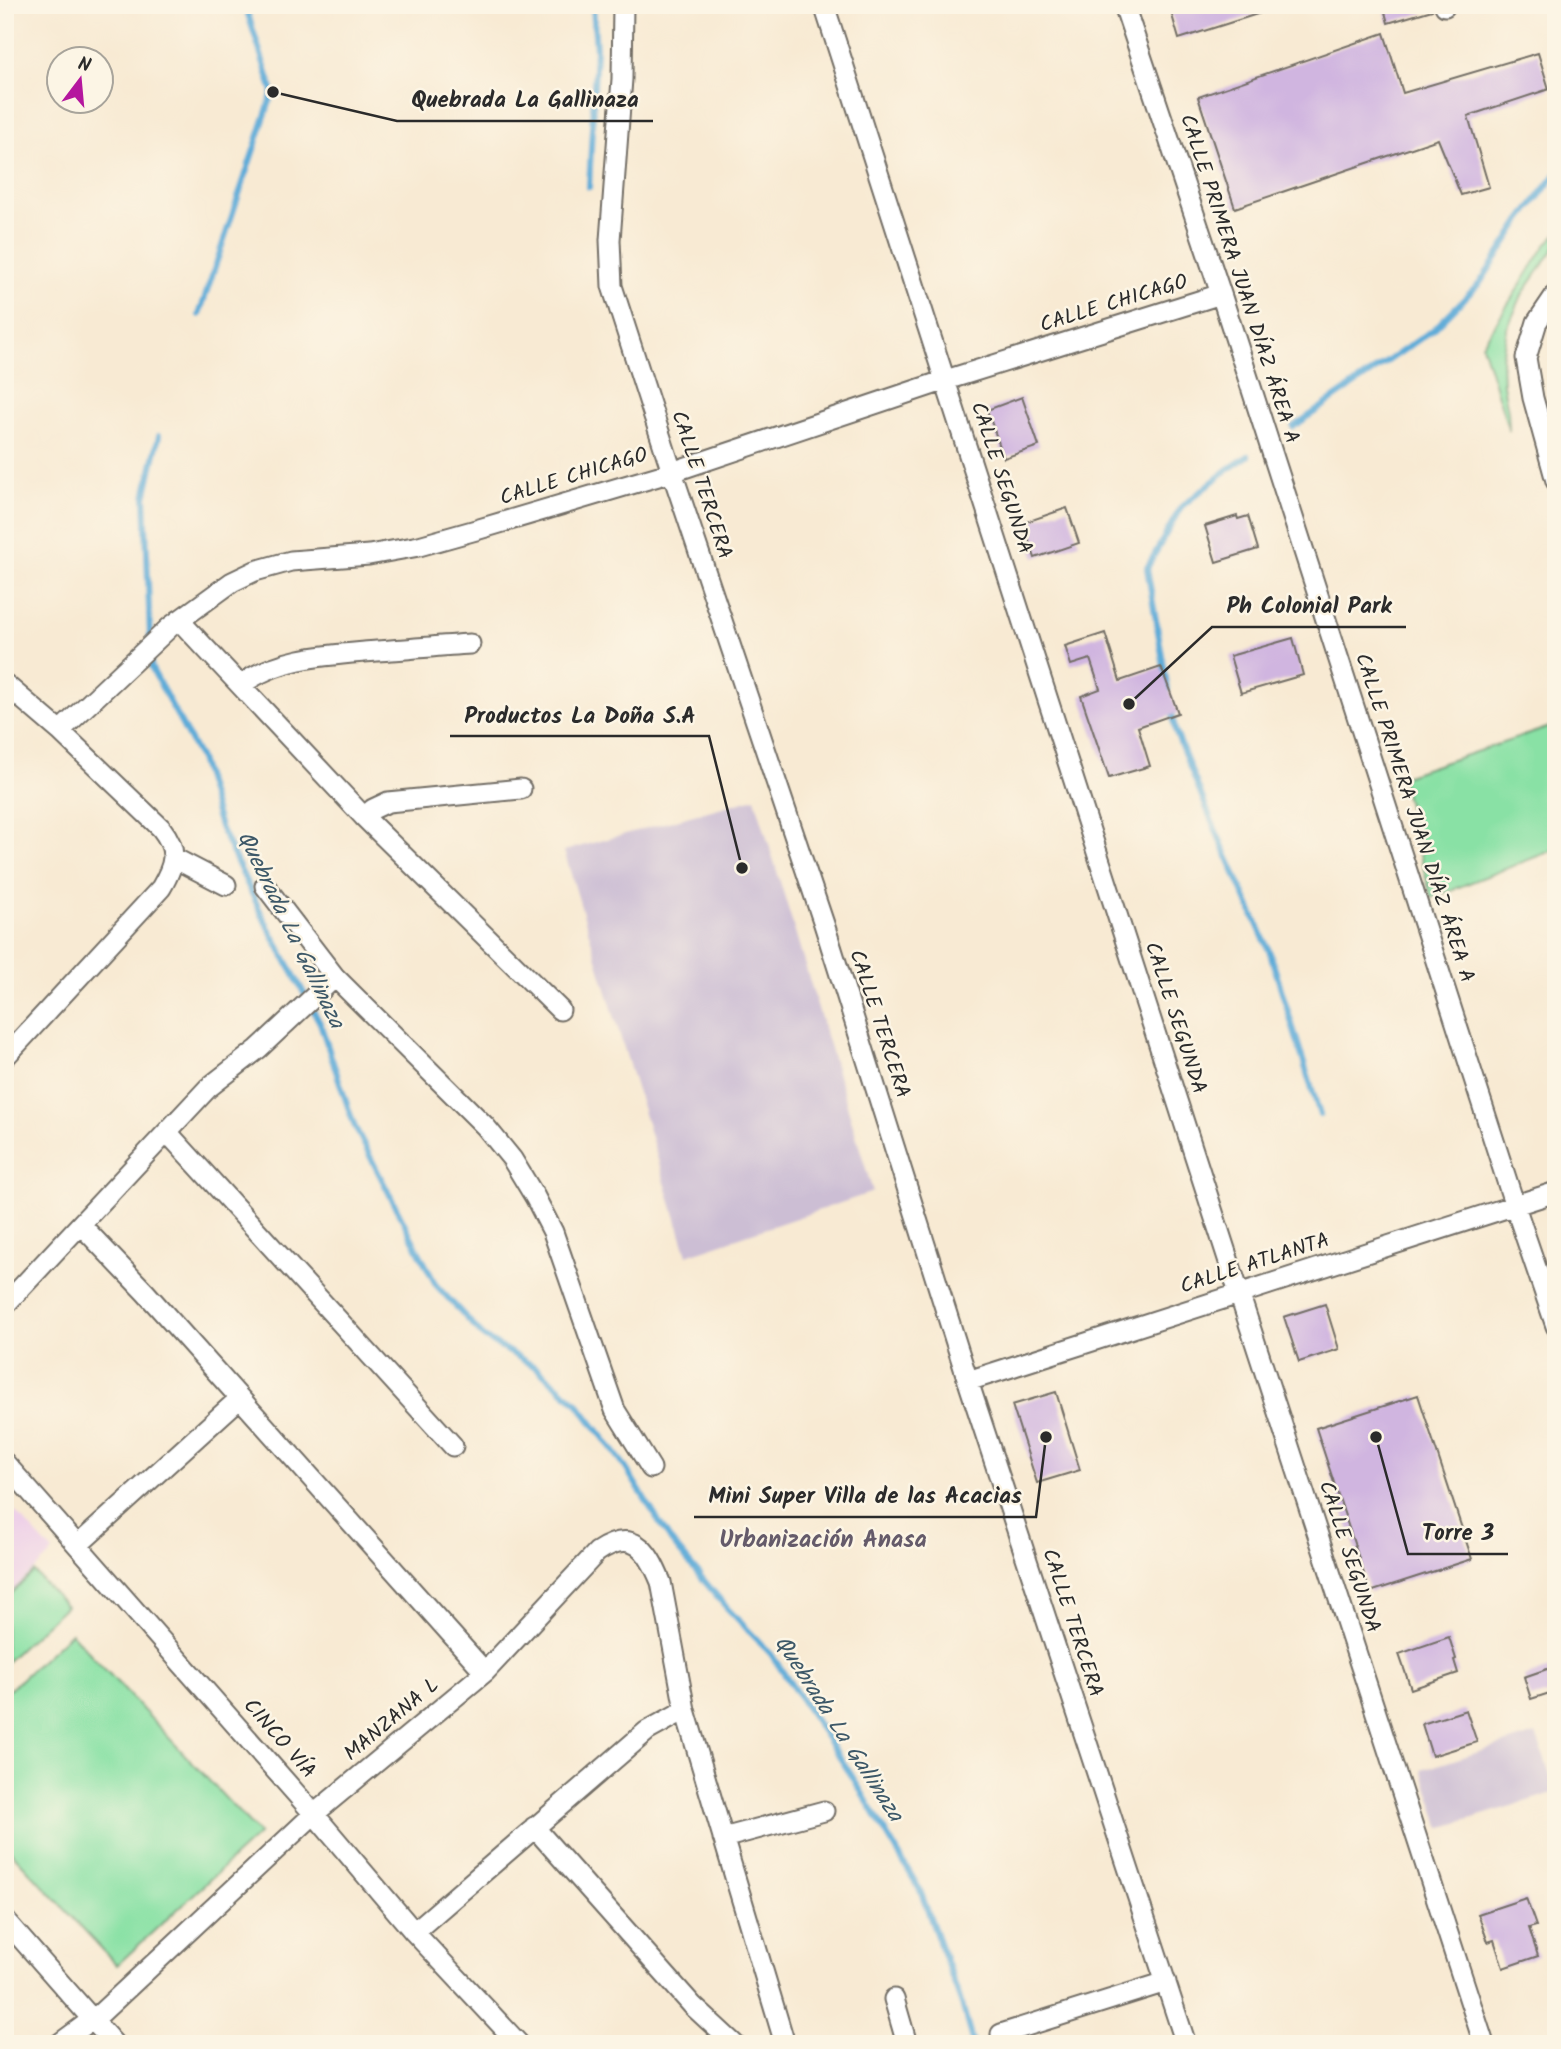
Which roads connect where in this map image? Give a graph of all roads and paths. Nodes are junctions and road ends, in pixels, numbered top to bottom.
1 (623, 5) edge
2 (824, 5) edge
3 (1124, 5) edge
4 (1221, 294) junction
5 (1556, 294) edge
6 (946, 380) junction
7 (672, 472) junction
8 (1556, 481) edge
9 (174, 624) junction
10 (470, 644) dead end
11 (5, 684) edge
12 (241, 685) junction
13 (60, 731) junction
14 (521, 789) dead end
15 (364, 817) junction
16 (174, 858) junction
17 (226, 885) dead end
18 (265, 886) dead end
19 (328, 984) junction
20 (561, 1010) dead end
21 (5, 1057) edge
22 (167, 1132) junction
23 (1556, 1192) edge
24 (1515, 1206) junction
25 (81, 1225) junction
26 (1239, 1293) junction
27 (5, 1305) edge
28 (1556, 1326) edge
29 (968, 1381) junction
30 (239, 1399) junction
31 (453, 1446) dead end
32 (5, 1463) edge
33 (651, 1468) dead end
34 (78, 1545) junction
35 (485, 1672) junction
36 (685, 1710) junction
37 (824, 1811) dead end
38 (314, 1814) junction
39 (534, 1827) junction
40 (723, 1838) junction
41 (5, 1920) edge
42 (414, 1932) junction
43 (1166, 1982) junction
44 (894, 1999) dead end
45 (103, 2011) junction
46 (1001, 2034) dead end
47 (59, 2044) edge
48 (114, 2044) edge
49 (519, 2044) edge
50 (734, 2044) edge
51 (785, 2044) edge
52 (907, 2044) edge
53 (1186, 2044) edge
54 (1483, 2044) edge

1 - 7 street, CALLE TERCERA
2 - 6 street, CALLE SEGUNDA
3 - 4 street, CALLE PRIMERA JUAN DÍAZ ÁREA A
4 - 6 street, CALLE CHICAGO
4 - 24 street, CALLE PRIMERA JUAN DÍAZ ÁREA A
5 - 8 street
6 - 7 street, CALLE CHICAGO
6 - 26 street, CALLE SEGUNDA
7 - 9 street, CALLE CHICAGO
7 - 29 street, CALLE TERCERA
9 - 12 street
9 - 13 street, CALLE CHICAGO
10 - 12 street
11 - 13 street
12 - 15 street
13 - 16 street
14 - 15 street
15 - 20 street
16 - 17 street
16 - 21 street
18 - 19 street
19 - 22 street
19 - 33 street
22 - 25 street
22 - 31 street
23 - 24 street, CALLE ATLANTA
24 - 26 street, CALLE ATLANTA
24 - 28 street, CALLE PRIMERA JUAN DÍAZ ÁREA A
25 - 27 street
25 - 30 street
26 - 29 street, CALLE ATLANTA
26 - 54 street, CALLE SEGUNDA
29 - 43 street, CALLE TERCERA
30 - 34 street
30 - 35 street
32 - 34 street, CINCO VÍA
34 - 38 street, CINCO VÍA
35 - 36 street, MANZANA L
35 - 38 street, MANZANA L
36 - 39 street
36 - 40 street
37 - 40 street
38 - 42 street, CINCO VÍA
38 - 45 street, MANZANA L
39 - 42 street
39 - 50 street
40 - 51 street
41 - 45 street
42 - 49 street, CINCO VÍA
43 - 46 street
43 - 53 street, CALLE TERCERA
44 - 52 street
45 - 47 street, MANZANA L
45 - 48 street

